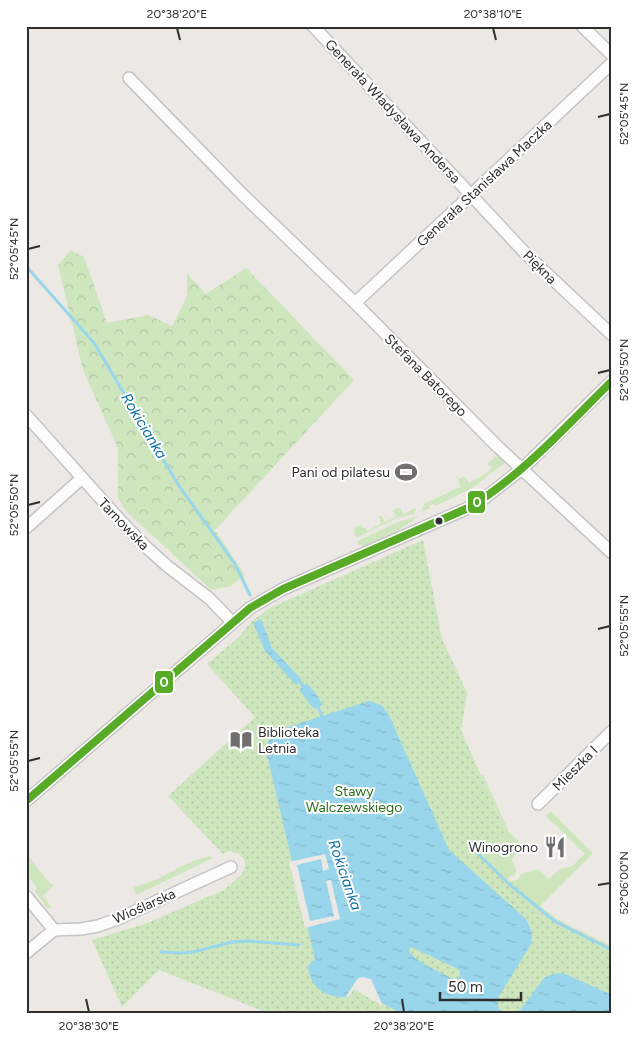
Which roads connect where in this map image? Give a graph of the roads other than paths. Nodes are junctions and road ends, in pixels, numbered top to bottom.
1 (313, 26) edge
2 (582, 26) edge
3 (612, 55) edge
4 (612, 63) edge
5 (129, 78) dead end
6 (472, 195) junction
7 (355, 303) junction
8 (612, 335) edge
9 (612, 381) edge
10 (26, 415) edge
11 (522, 469) junction
12 (82, 478) junction
13 (26, 528) edge
14 (612, 553) edge
15 (232, 622) junction
16 (612, 731) edge
17 (26, 801) edge
18 (538, 804) dead end
19 (231, 868) dead end
20 (26, 896) edge
21 (54, 930) junction
22 (26, 954) edge

1 - 6 street, Generała Władysława Andersa
2 - 3 street
4 - 6 street, Generała Stanisława Maczka
5 - 7 street, Stefana Batorego
6 - 7 street, Generała Stanisława Maczka
6 - 8 street, Piękna
7 - 11 street, Stefana Batorego
9 - 11 street
10 - 12 street, Tarnowska
11 - 14 street, Stefana Batorego
11 - 15 street
12 - 13 street
12 - 15 street, Tarnowska
15 - 17 street
16 - 18 street, Mieszka I
19 - 21 street, Wioślarska
20 - 21 street
21 - 22 street

